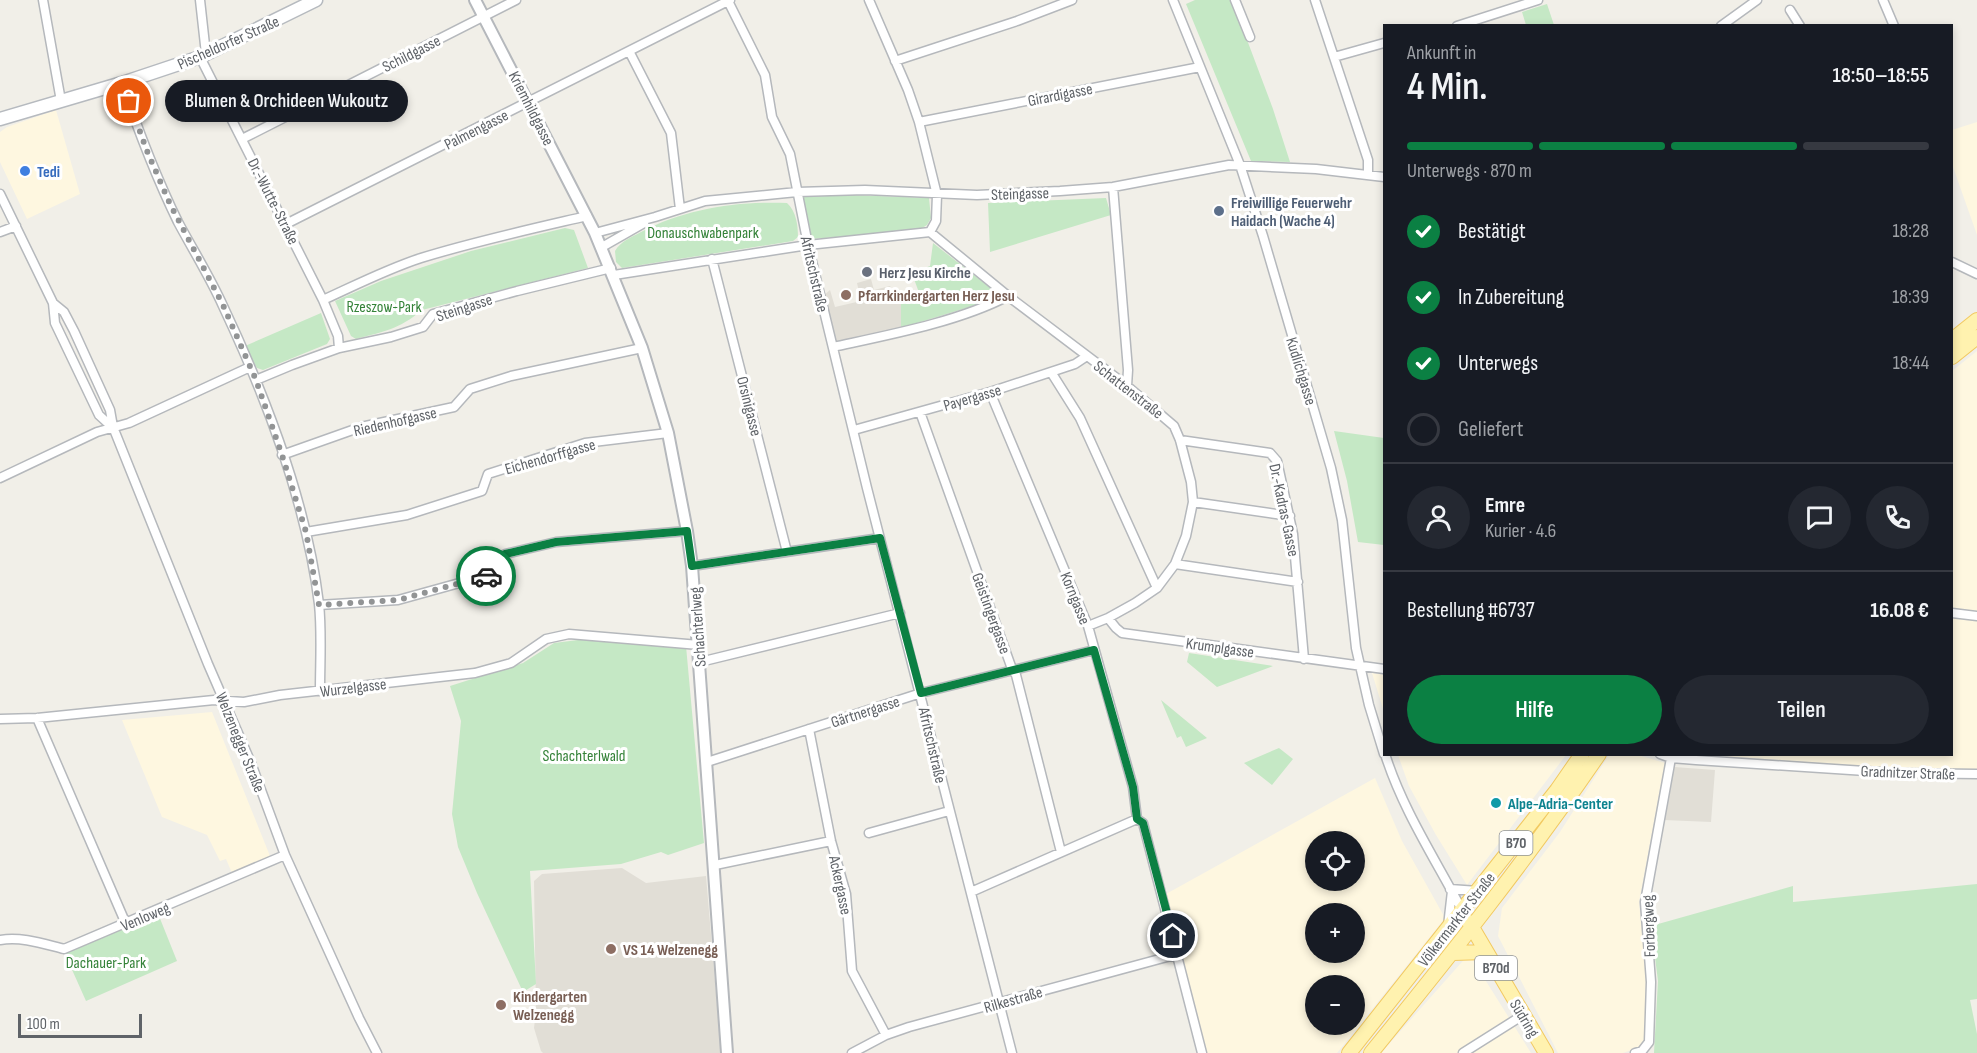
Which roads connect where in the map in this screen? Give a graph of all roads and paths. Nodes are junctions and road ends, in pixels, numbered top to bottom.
1 (43, 0) edge
2 (200, 0) edge
3 (316, 0) edge
4 (475, 0) edge
5 (516, 0) edge
6 (729, 0) edge
7 (869, 0) edge
8 (1072, 0) edge
9 (1173, 0) edge
10 (1235, 0) edge
11 (1315, 0) edge
12 (1538, 0) edge
13 (1757, 0) edge
14 (1883, 0) edge
15 (1790, 10) dead end
16 (484, 16) junction
17 (1463, 24) edge
18 (1724, 24) edge
19 (1799, 24) edge
20 (1893, 24) edge
21 (1250, 37) dead end
22 (1383, 43) edge
23 (629, 51) junction
24 (203, 56) junction
25 (1334, 57) junction
26 (895, 61) junction
27 (1200, 67) junction
28 (122, 83) junction
29 (61, 101) junction
30 (529, 102) junction
31 (0, 119) edge
32 (919, 122) junction
33 (242, 139) junction
34 (1240, 165) junction
35 (1368, 175) junction
36 (1383, 177) edge
37 (1113, 187) junction
38 (797, 192) junction
39 (0, 194) edge
40 (937, 195) junction
41 (680, 208) junction
42 (587, 216) junction
43 (655, 217) junction
44 (286, 224) junction
45 (16, 226) junction
46 (0, 232) edge
47 (930, 232) junction
48 (595, 233) junction
49 (808, 244) junction
50 (602, 247) junction
51 (712, 259) junction
52 (1953, 262) edge
53 (612, 271) junction
54 (1977, 274) edge
55 (1008, 296) junction
56 (323, 300) junction
57 (53, 303) junction
58 (1977, 320) edge
59 (1977, 337) edge
60 (1953, 339) edge
61 (833, 347) junction
62 (339, 348) junction
63 (642, 348) junction
64 (1088, 356) junction
65 (1953, 356) edge
66 (250, 367) junction
67 (1051, 372) junction
68 (256, 380) junction
69 (1127, 386) junction
70 (990, 392) junction
71 (920, 412) junction
72 (113, 427) junction
73 (854, 430) junction
74 (668, 433) junction
75 (1180, 440) junction
76 (282, 455) junction
77 (0, 478) edge
78 (1193, 502) junction
79 (1290, 516) junction
80 (687, 531) junction
81 (306, 532) junction
82 (880, 538) junction
83 (787, 552) junction
84 (1175, 564) junction
85 (692, 566) junction
86 (1298, 582) junction
87 (1157, 588) junction
88 (319, 605) junction
89 (900, 613) junction
90 (1953, 613) edge
91 (1977, 616) edge
92 (1108, 618) junction
93 (1088, 626) junction
94 (699, 645) junction
95 (1094, 650) junction
96 (1304, 659) junction
97 (700, 662) junction
98 (1360, 665) junction
99 (1012, 669) junction
100 (1383, 669) edge
101 (320, 691) junction
102 (921, 693) junction
103 (225, 700) junction
104 (37, 718) junction
105 (0, 720) edge
106 (809, 729) junction
107 (1383, 748) edge
108 (1386, 756) edge
109 (1581, 756) edge
110 (1598, 756) edge
111 (1664, 756) edge
112 (1671, 759) junction
113 (707, 762) junction
114 (1977, 774) edge
115 (949, 811) junction
116 (1137, 819) junction
117 (869, 833) dead end
118 (831, 841) junction
119 (1061, 852) junction
120 (285, 855) junction
121 (715, 865) junction
122 (1451, 890) junction
123 (1478, 891) junction
124 (971, 892) junction
125 (1486, 908) junction
126 (1467, 921) junction
127 (126, 924) junction
128 (1448, 930) junction
129 (0, 940) edge
130 (1485, 949) junction
131 (1453, 953) junction
132 (1178, 954) junction
133 (999, 1003) junction
134 (1524, 1015) junction
135 (886, 1035) junction
136 (854, 1052) edge
137 (1344, 1052) edge
138 (377, 1053) edge
139 (727, 1053) edge
140 (1012, 1053) edge
141 (1202, 1053) edge
142 (1371, 1053) edge
143 (1463, 1053) edge
144 (1546, 1053) edge
145 (1635, 1053) edge

1 - 29 street
2 - 24 street
3 - 24 main road, Pischeldorfer Straße
4 - 16 street, Kriemhildgasse
5 - 16 street, Schildgasse
6 - 23 street, Palmengasse
6 - 38 street, Afritschstraße
7 - 26 street
8 - 26 street
9 - 27 street, Kudlichgasse
10 - 21 street
11 - 25 street
12 - 17 street
13 - 18 street
14 - 20 street
15 - 19 street
16 - 30 street, Kriemhildgasse
16 - 33 street, Schildgasse
22 - 25 street
23 - 30 street, Palmengasse
23 - 41 street
24 - 28 main road, Pischeldorfer Straße
24 - 33 street, Dr.-Wutte-Straße
25 - 35 street
26 - 32 street
27 - 32 street, Girardigasse
27 - 34 street, Kudlichgasse
28 - 29 main road, Pischeldorfer Straße
28 - 66 street
29 - 31 main road, Pischeldorfer Straße
30 - 42 street, Kriemhildgasse
30 - 44 street, Palmengasse
32 - 40 street
33 - 44 street, Dr.-Wutte-Straße
34 - 35 street, Steingasse
34 - 37 street, Steingasse
34 - 98 street, Kudlichgasse
35 - 36 street, Steingasse
37 - 40 street, Steingasse
37 - 69 street
38 - 40 street, Steingasse
38 - 41 street, Steingasse
38 - 49 street, Afritschstraße
39 - 45 street, Welzenegger Straße
40 - 47 street
41 - 43 street, Steingasse
42 - 48 street, Schachterlweg
42 - 56 street
43 - 48 street, Steingasse
43 - 50 street, Steingasse
44 - 56 street, Dr.-Wutte-Straße
45 - 46 street
45 - 57 street, Welzenegger Straße
47 - 49 street, Steingasse
47 - 55 street, Schattenstraße
48 - 50 street, Schachterlweg
49 - 51 street, Steingasse
49 - 61 street, Afritschstraße
50 - 53 street, Schachterlweg
51 - 53 street, Steingasse
51 - 83 street, Orsinigasse
52 - 54 street
53 - 62 street, Steingasse
53 - 63 street, Schachterlweg
55 - 61 street
55 - 64 street, Schattenstraße
56 - 62 street, Dr.-Wutte-Straße
57 - 72 street, Welzenegger Straße
57 - 72 street, Welzenegger Straße
58 - 60 main road
59 - 65 main road
61 - 73 street, Afritschstraße
62 - 68 street, Steingasse
63 - 74 street, Schachterlweg
63 - 76 street, Riedenhofgasse
64 - 67 street, Payergasse
64 - 69 street, Schattenstraße
66 - 68 street
66 - 72 street
67 - 70 street, Payergasse
67 - 87 street
68 - 76 street
69 - 75 street, Schattenstraße
70 - 71 street, Payergasse
70 - 93 street, Korngasse
71 - 73 street, Payergasse
71 - 99 street, Geistingergasse
72 - 77 street
72 - 103 street, Welzenegger Straße
73 - 82 street, Afritschstraße
74 - 80 street, Schachterlweg
74 - 81 street, Eichendorffgasse
75 - 78 street, Schattenstraße
75 - 79 street, Dr.-Kadras-Gasse
76 - 81 street
78 - 79 street
78 - 84 street, Schattenstraße
79 - 86 street, Dr.-Kadras-Gasse
80 - 85 street, Schachterlweg
80 - 88 street
81 - 88 street
82 - 83 street
82 - 89 street, Afritschstraße
83 - 85 street
84 - 86 street
84 - 87 street, Schattenstraße
85 - 94 street, Schachterlweg
86 - 96 street, Dr.-Kadras-Gasse
87 - 92 street, Schattenstraße
88 - 101 street
89 - 97 street
89 - 102 street, Afritschstraße
90 - 91 street
92 - 93 street
92 - 96 street, Krumplgasse
93 - 95 street, Korngasse
94 - 97 street, Schachterlweg
94 - 101 street, Wurzelgasse
95 - 99 street, Gärtnergasse
95 - 116 street, Korngasse
96 - 98 street, Krumplgasse
97 - 113 street, Schachterlweg
98 - 100 street
98 - 107 street, Kudlichgasse
99 - 102 street, Gärtnergasse
99 - 119 street, Geistingergasse
101 - 103 street, Wurzelgasse
102 - 106 street, Gärtnergasse
102 - 115 street, Afritschstraße
103 - 104 street, Wurzelgasse
103 - 120 street, Welzenegger Straße
104 - 105 street, Wurzelgasse
104 - 127 street
106 - 113 street, Gärtnergasse
106 - 118 street, Ackergasse
108 - 122 street, Kudlichgasse
109 - 123 main road, Völkermarkter Straße / B70
110 - 125 main road, Völkermarkter Straße / B70
111 - 112 street, Gradnitzer Straße
112 - 114 street, Gradnitzer Straße
112 - 145 street, Forbergweg
113 - 121 street, Schachterlweg
115 - 117 street
115 - 124 street, Afritschstraße
116 - 119 street
116 - 132 street, Korngasse
118 - 121 street
118 - 135 street, Ackergasse
119 - 124 street
120 - 127 street, Venloweg
120 - 138 street, Welzenegger Straße
121 - 139 street, Schachterlweg
122 - 123 street
122 - 126 street, Kudlichgasse
122 - 128 street
123 - 128 main road, Völkermarkter Straße / B70
124 - 133 street, Afritschstraße
125 - 126 main road
125 - 130 main road
125 - 131 main road, Völkermarkter Straße / B70
126 - 128 main road
126 - 130 main road, Südring / B70d
127 - 129 street, Venloweg
128 - 137 main road, Völkermarkter Straße / B70
130 - 131 main road
130 - 134 main road, Südring / B70d
131 - 142 main road, Völkermarkter Straße / B70
132 - 133 street, Rilkestraße
132 - 141 street, Korngasse
133 - 135 street, Rilkestraße
133 - 140 street, Afritschstraße
134 - 143 street
134 - 144 main road, Südring / B70d
135 - 136 street, Rilkestraße

